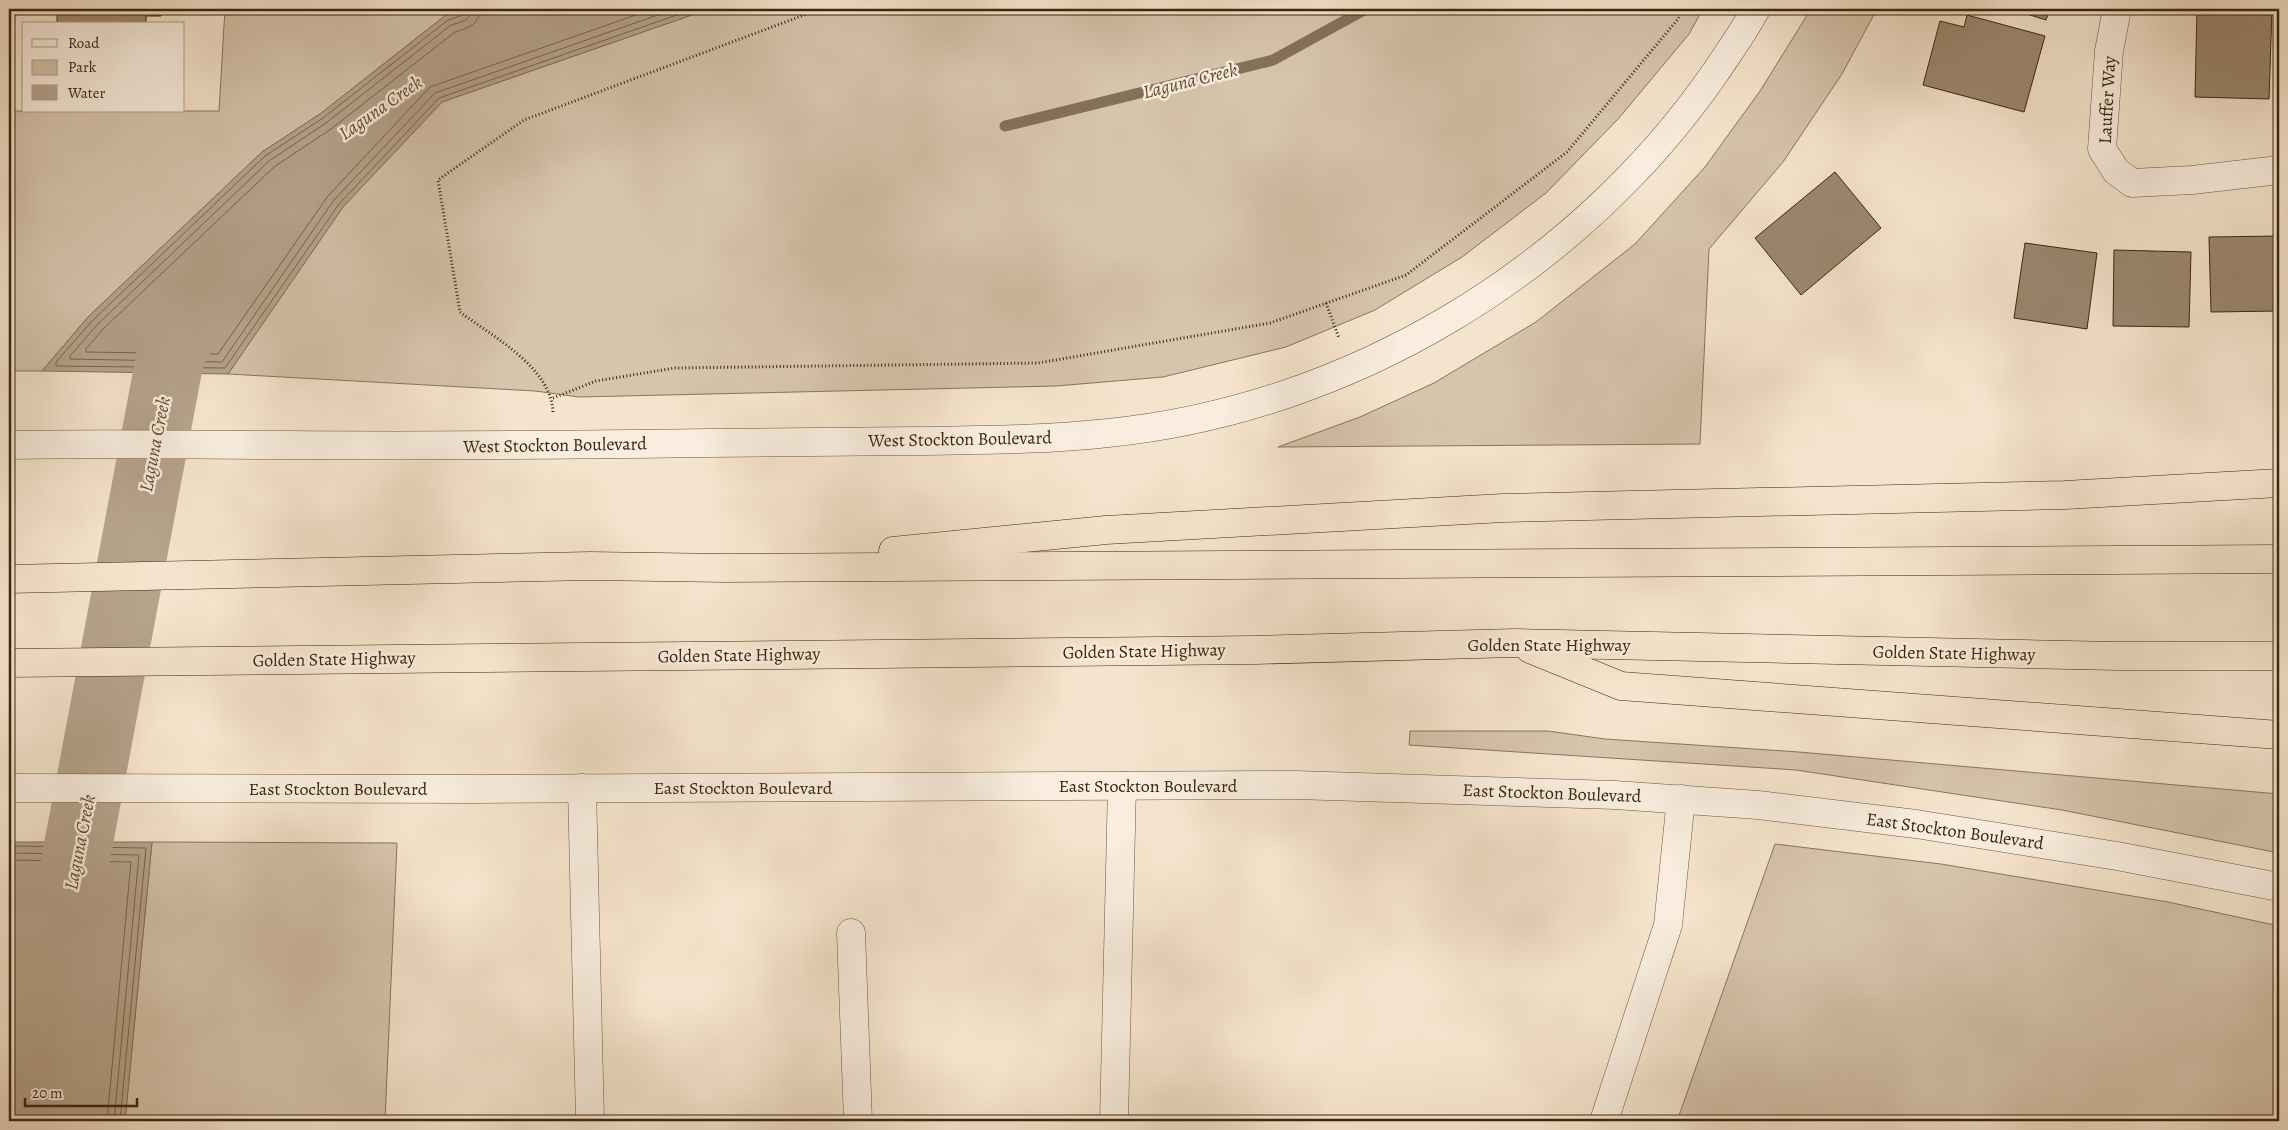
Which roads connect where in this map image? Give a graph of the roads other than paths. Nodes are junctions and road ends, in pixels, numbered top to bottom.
1 (1756, 9) edge
2 (2117, 9) edge
3 (2279, 170) edge
4 (13, 444) edge
5 (2279, 483) edge
6 (2279, 559) edge
7 (725, 568) junction
8 (9, 579) edge
9 (1515, 643) junction
10 (2279, 656) edge
11 (9, 663) edge
12 (2279, 735) edge
13 (1122, 786) junction
14 (21, 788) edge
15 (582, 788) junction
16 (1681, 799) junction
17 (2279, 887) edge
18 (852, 933) dead end
19 (590, 1121) edge
20 (858, 1121) edge
21 (1114, 1121) edge
22 (1604, 1121) edge

1 - 4 street, West Stockton Boulevard
2 - 3 street, Lauffer Way
5 - 7 highway
6 - 7 highway
7 - 8 highway
9 - 10 highway, Golden State Highway
9 - 11 highway, Golden State Highway
9 - 12 highway
13 - 15 street, East Stockton Boulevard
13 - 16 street, East Stockton Boulevard
13 - 21 street
14 - 15 street, East Stockton Boulevard
15 - 19 street
16 - 17 street, East Stockton Boulevard
16 - 22 street
18 - 20 street

